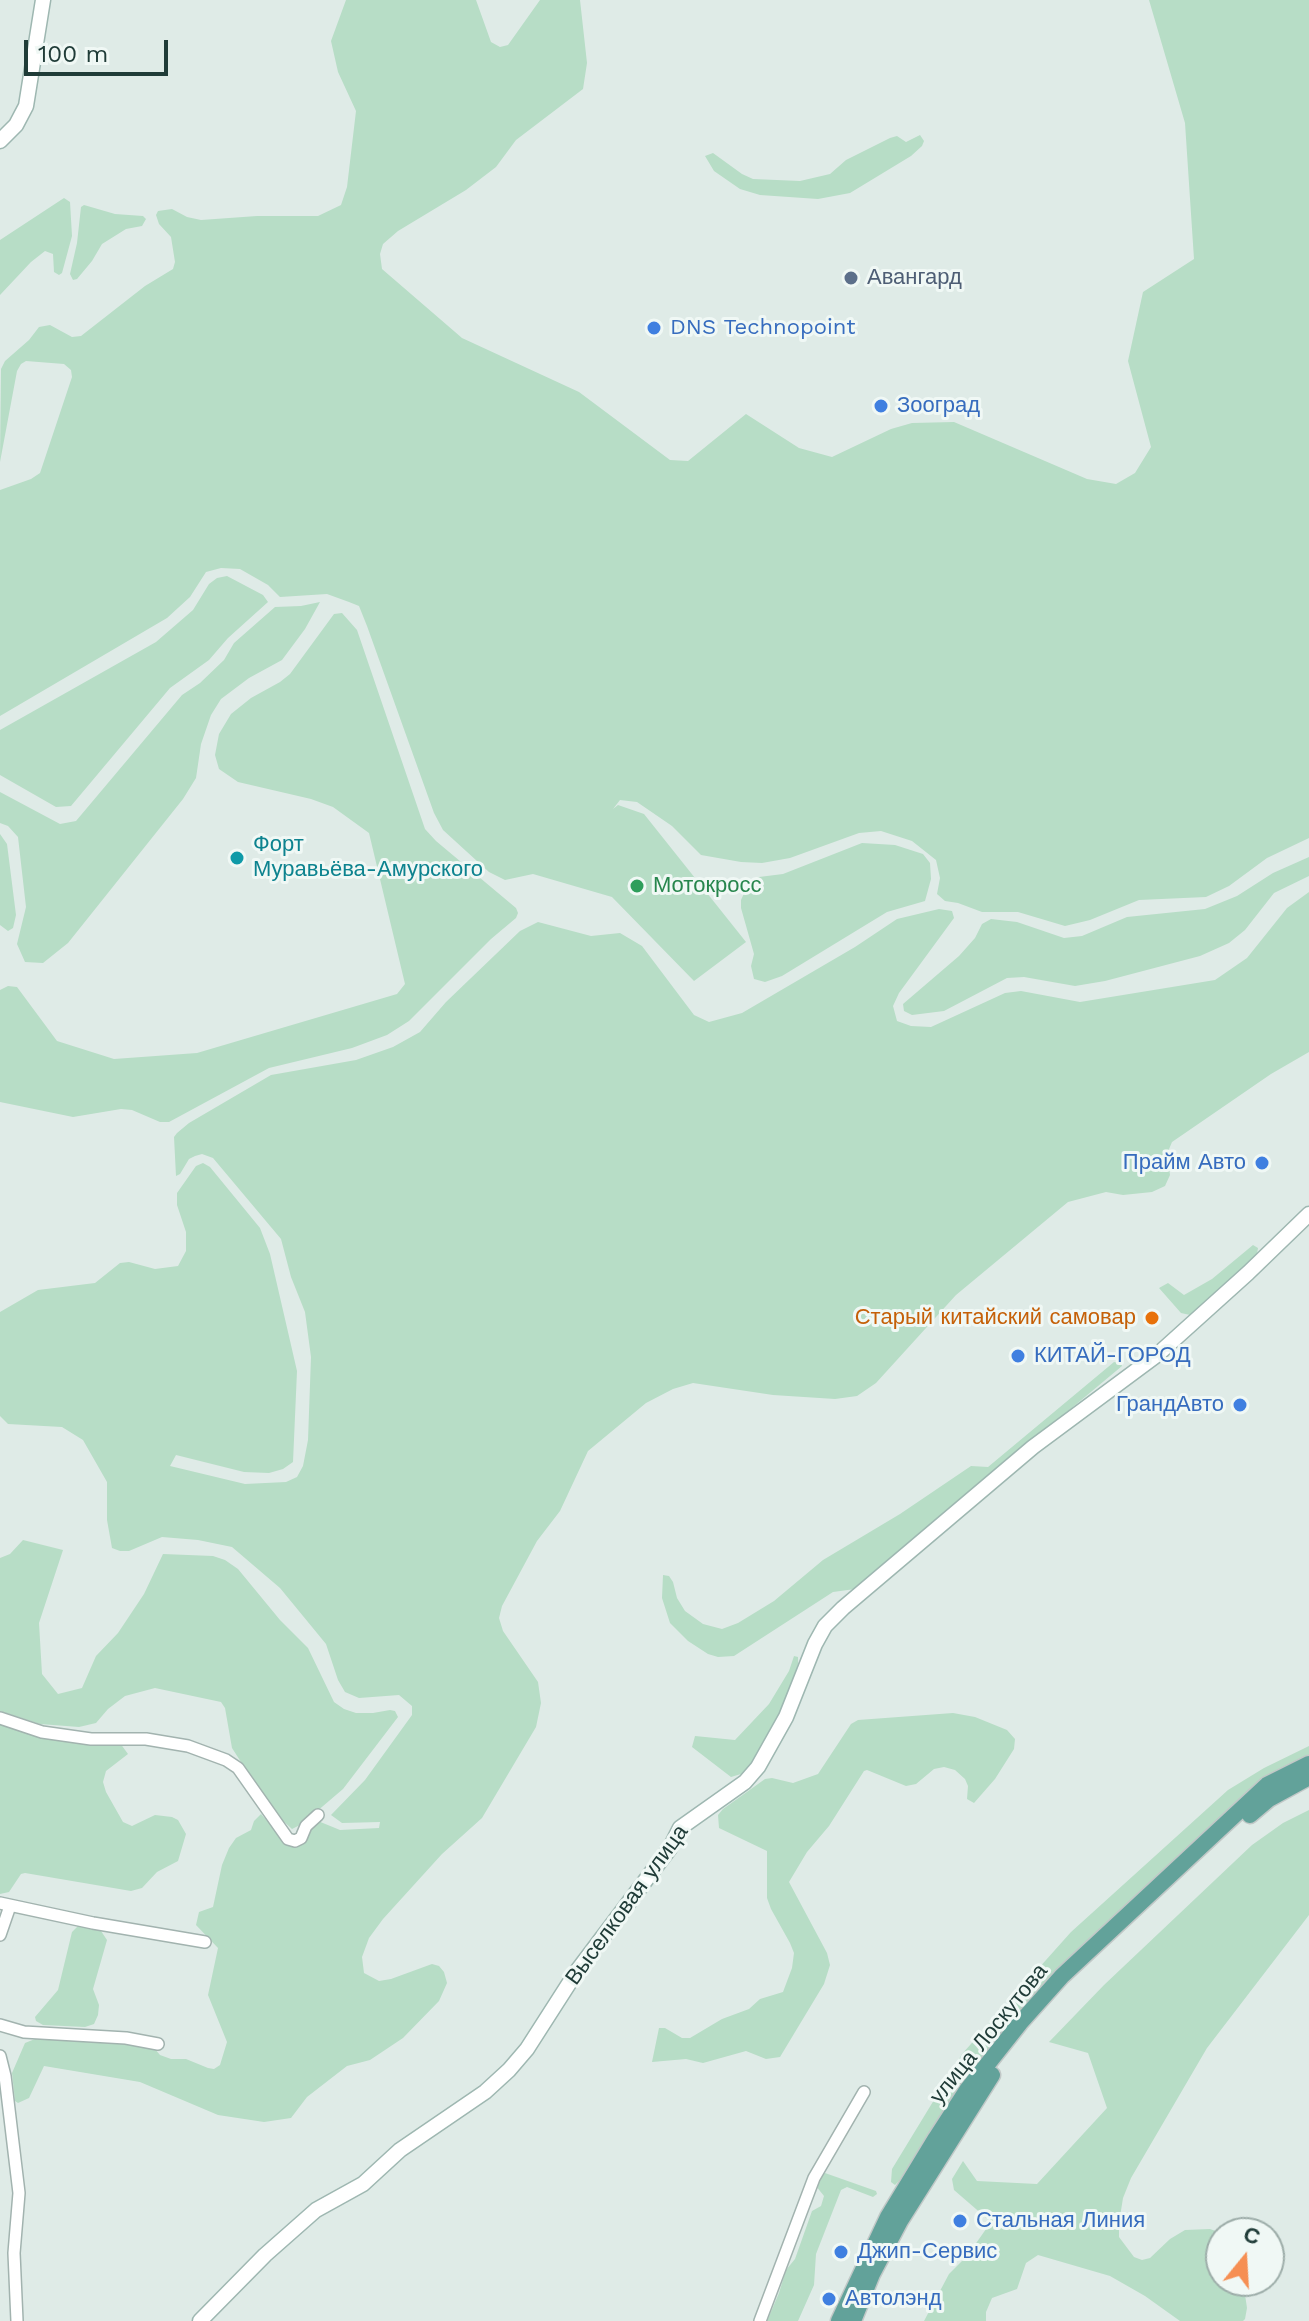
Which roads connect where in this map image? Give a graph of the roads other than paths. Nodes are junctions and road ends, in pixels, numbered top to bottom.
1 (43, 0) edge
2 (0, 141) edge
3 (1309, 1214) edge
4 (0, 1718) edge
5 (1309, 1764) edge
6 (1309, 1777) edge
7 (318, 1815) dead end
8 (5, 1904) edge
9 (0, 1935) edge
10 (205, 1942) dead end
11 (0, 2025) edge
12 (158, 2044) dead end
13 (0, 2056) edge
14 (864, 2092) dead end
15 (856, 2316) edge
16 (17, 2321) edge
17 (200, 2321) edge
18 (760, 2321) edge
19 (839, 2321) edge

1 - 2 street
3 - 17 street, Выселковая улица
4 - 7 street
5 - 19 main road, улица Лоскутова
6 - 15 main road, улица Лоскутова
8 - 9 street
8 - 10 street
11 - 12 street
13 - 16 street
14 - 18 street

